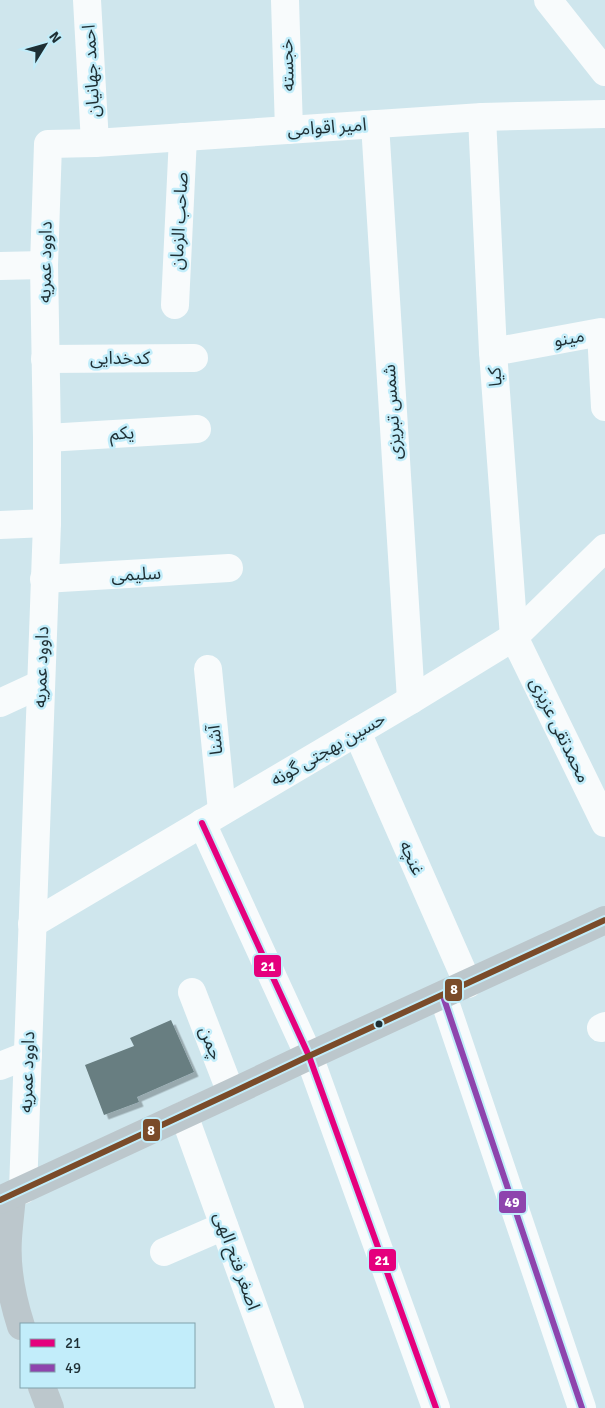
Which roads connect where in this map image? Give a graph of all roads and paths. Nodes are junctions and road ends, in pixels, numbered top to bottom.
1 (87, 0) edge
2 (285, 0) edge
3 (548, 0) edge
4 (605, 72) edge
5 (605, 115) edge
6 (482, 117) junction
7 (375, 124) junction
8 (289, 130) junction
9 (183, 137) junction
10 (95, 143) junction
11 (48, 144) joint
12 (0, 266) edge
13 (44, 266) junction
14 (175, 305) dead end
15 (493, 352) junction
16 (194, 358) dead end
17 (45, 359) junction
18 (605, 407) edge
19 (196, 429) dead end
20 (47, 438) junction
21 (47, 522) junction
22 (0, 524) edge
23 (605, 548) edge
24 (228, 568) dead end
25 (44, 579) junction
26 (514, 637) junction
27 (208, 669) dead end
28 (41, 684) junction
29 (411, 700) junction
30 (0, 703) edge
31 (357, 732) junction
32 (212, 817) junction
33 (605, 823) edge
34 (605, 920) edge
35 (32, 924) junction
36 (468, 984) junction
37 (192, 992) dead end
38 (442, 996) junction
39 (28, 1055) junction
40 (309, 1056) junction
41 (0, 1066) edge
42 (231, 1093) junction
43 (184, 1115) junction
44 (12, 1195) edge
45 (224, 1226) junction
46 (164, 1252) dead end
47 (20, 1323) edge
48 (42, 1388) edge
49 (50, 1408) edge
50 (290, 1408) edge
51 (436, 1408) edge
52 (582, 1408) edge

1 - 10 street, احمد جهانیان
2 - 8 street, خجسته
3 - 4 street
5 - 6 street, امیر اقوامی
6 - 7 street, امیر اقوامی
6 - 15 street, کیا
7 - 8 street, امیر اقوامی
7 - 29 street, شمس تبریزی
8 - 9 street, امیر اقوامی
9 - 10 street, امیر اقوامی
9 - 14 street, صاحب الزمان
10 - 11 street, امیر اقوامی
11 - 13 street, داوود عمریه
12 - 13 street
13 - 17 street, داوود عمریه
15 - 18 street, مینو
15 - 26 street, کیا
16 - 17 street, کدخدایی
17 - 20 street, داوود عمریه
19 - 20 street, یکم
20 - 21 street, داوود عمریه
21 - 22 street
21 - 25 street, داوود عمریه
23 - 26 street, حسین بهجتی گونه
24 - 25 street, سلیمی
25 - 28 street, داوود عمریه
26 - 29 street, حسین بهجتی گونه
26 - 33 street, محمدتقی عزیزی
27 - 32 street, آشنا
28 - 30 street
28 - 35 street, داوود عمریه
29 - 31 street, حسین بهجتی گونه
31 - 32 street, حسین بهجتی گونه
31 - 36 street, غنچه
32 - 35 street, حسین بهجتی گونه
32 - 40 street, آشنا
34 - 36 main road
35 - 39 street, داوود عمریه
36 - 38 main road
37 - 42 street, چمن
38 - 40 main road
38 - 52 street
39 - 41 street
39 - 44 street, داوود عمریه
40 - 42 main road
40 - 51 street, آشنا
42 - 43 main road
43 - 44 main road
43 - 45 street, اصغر فتح الهی
44 - 47 main road
45 - 46 street
45 - 50 street, اصغر فتح الهی
48 - 49 main road

